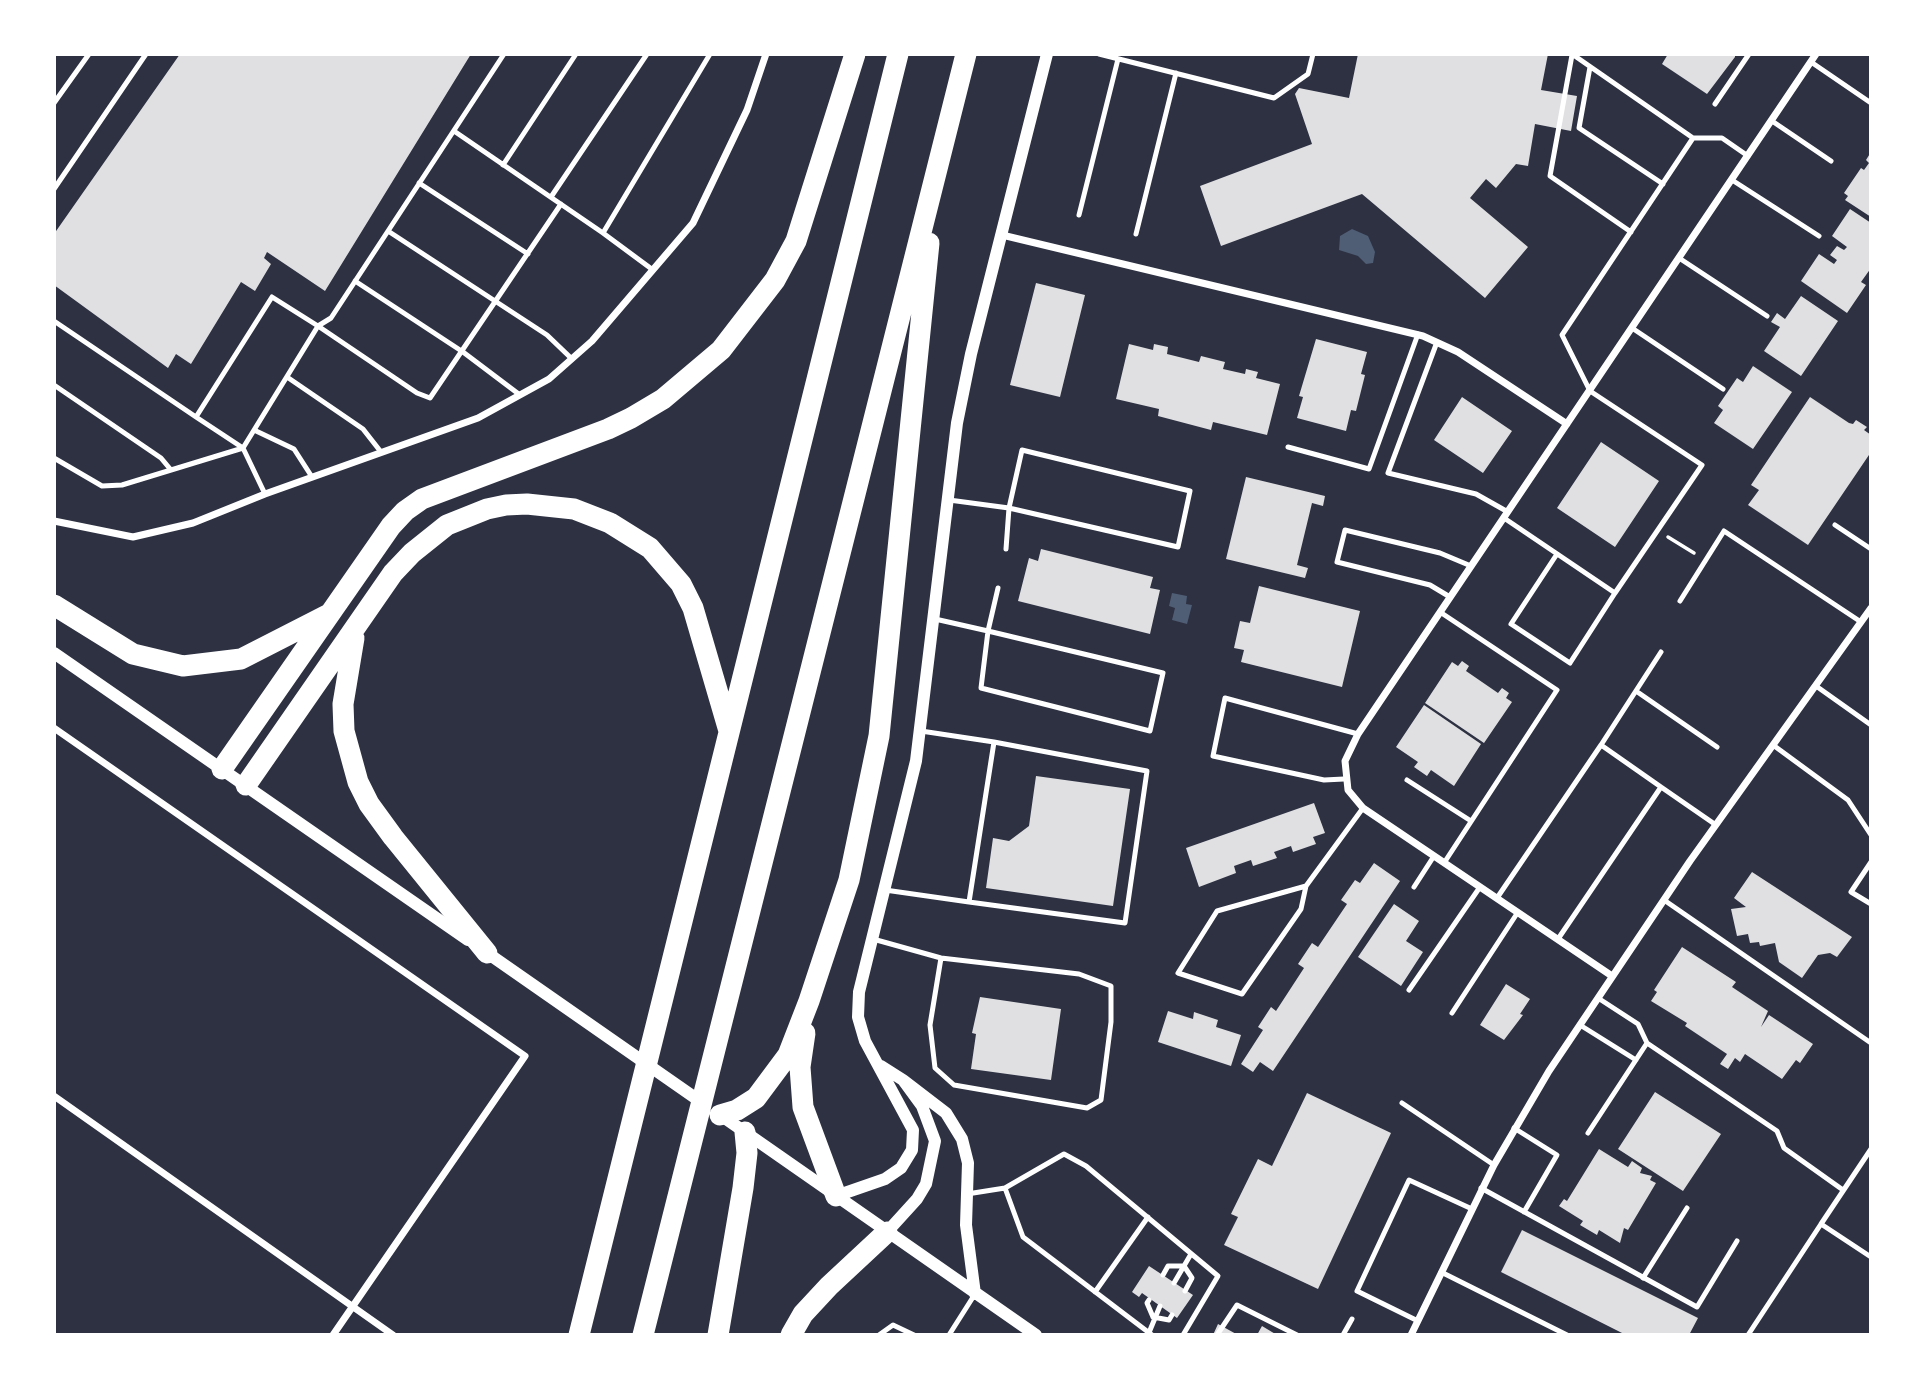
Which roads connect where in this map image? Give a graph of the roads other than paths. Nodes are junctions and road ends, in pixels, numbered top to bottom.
1 (89, 54) edge
2 (146, 54) edge
3 (504, 54) edge
4 (576, 54) edge
5 (647, 54) edge
6 (710, 54) edge
7 (766, 54) edge
8 (855, 54) edge
9 (898, 54) edge
10 (966, 54) edge
11 (1047, 54) edge
12 (1099, 54) edge
13 (1313, 54) edge
14 (1749, 54) edge
15 (1572, 55) edge
16 (1813, 57) edge
17 (1118, 59) junction
18 (1590, 67) junction
19 (1175, 73) junction
20 (54, 103) edge
21 (1871, 103) edge
22 (1715, 104) dead end
23 (1772, 121) junction
24 (454, 131) junction
25 (1693, 138) junction
26 (1748, 156) junction
27 (1831, 161) dead end
28 (503, 164) junction
29 (936, 174) junction
30 (1732, 180) junction
31 (419, 183) junction
32 (1663, 184) junction
33 (54, 189) edge
34 (551, 197) junction
35 (561, 204) junction
36 (1079, 215) dead end
37 (388, 231) junction
38 (1631, 232) junction
39 (603, 233) junction
40 (1136, 234) dead end
41 (1002, 235) junction
42 (1819, 236) dead end
43 (528, 254) junction
44 (1679, 258) junction
45 (653, 270) junction
46 (355, 281) junction
47 (496, 302) junction
48 (1767, 316) dead end
49 (54, 321) edge
50 (318, 326) junction
51 (1632, 328) junction
52 (1418, 334) junction
53 (1437, 342) junction
54 (463, 352) junction
55 (572, 359) junction
56 (287, 377) junction
57 (54, 385) edge
58 (1723, 389) dead end
59 (1590, 391) junction
60 (520, 395) junction
61 (196, 417) junction
62 (1567, 424) junction
63 (254, 430) junction
64 (243, 447) junction
65 (1288, 447) dead end
66 (381, 452) junction
67 (54, 458) edge
68 (171, 470) junction
69 (312, 477) junction
70 (265, 494) junction
71 (949, 500) junction
72 (1009, 508) junction
73 (1506, 515) junction
74 (54, 521) edge
75 (1835, 526) dead end
76 (1006, 549) dead end
77 (1871, 549) edge
78 (1557, 554) junction
79 (1471, 566) junction
80 (998, 588) dead end
81 (1615, 593) junction
82 (1450, 597) junction
83 (1680, 601) dead end
84 (54, 605) edge
85 (1871, 608) edge
86 (1440, 612) junction
87 (331, 613) junction
88 (363, 615) junction
89 (935, 619) junction
90 (1861, 622) junction
91 (988, 631) junction
92 (1661, 652) dead end
93 (54, 653) edge
94 (1816, 686) junction
95 (1636, 691) junction
96 (1871, 724) edge
97 (54, 728) edge
98 (729, 730) junction
99 (921, 732) junction
100 (1358, 734) junction
101 (994, 742) junction
102 (1773, 744) junction
103 (1601, 745) junction
104 (1717, 747) dead end
105 (222, 769) junction
106 (1344, 779) junction
107 (1407, 780) dead end
108 (246, 785) junction
109 (1661, 787) junction
110 (1363, 808) junction
111 (1471, 821) junction
112 (1716, 825) junction
113 (1871, 835) edge
114 (1434, 856) junction
115 (1871, 862) edge
116 (1444, 863) junction
117 (1306, 886) junction
118 (1414, 887) dead end
119 (1480, 887) junction
120 (885, 890) junction
121 (1497, 898) junction
122 (1664, 900) junction
123 (969, 902) junction
124 (1871, 904) edge
125 (1518, 912) junction
126 (873, 939) junction
127 (1558, 939) junction
128 (487, 953) junction
129 (942, 958) junction
130 (1612, 975) junction
131 (1409, 990) dead end
132 (1598, 998) junction
133 (809, 1001) junction
134 (1452, 1013) dead end
135 (1580, 1025) junction
136 (1647, 1043) junction
137 (1871, 1043) edge
138 (1636, 1060) junction
139 (879, 1065) junction
140 (903, 1080) junction
141 (54, 1096) edge
142 (1402, 1103) dead end
143 (720, 1115) junction
144 (1514, 1128) junction
145 (745, 1132) junction
146 (1588, 1133) dead end
147 (1871, 1149) edge
148 (1494, 1165) junction
149 (1005, 1188) junction
150 (1481, 1188) junction
151 (1843, 1190) junction
152 (967, 1194) junction
153 (836, 1196) junction
154 (1686, 1208) dead end
155 (1472, 1209) junction
156 (1524, 1212) junction
157 (1148, 1217) junction
158 (1821, 1223) junction
159 (887, 1231) junction
160 (1737, 1241) dead end
161 (1191, 1254) junction
162 (1871, 1257) edge
163 (1184, 1266) junction
164 (1441, 1272) junction
165 (1163, 1275) dead end
166 (1643, 1278) junction
167 (1174, 1283) dead end
168 (1185, 1290) dead end
169 (1095, 1292) junction
170 (975, 1294) junction
171 (1149, 1300) dead end
172 (353, 1306) junction
173 (1160, 1306) dead end
174 (1172, 1315) dead end
175 (1153, 1317) junction
176 (1352, 1319) dead end
177 (1418, 1321) junction
178 (1344, 1333) edge
179 (1150, 1334) edge
180 (333, 1335) edge
181 (393, 1335) edge
182 (579, 1335) edge
183 (643, 1335) edge
184 (718, 1335) edge
185 (792, 1335) edge
186 (880, 1335) edge
187 (914, 1335) edge
188 (949, 1335) edge
189 (1036, 1335) edge
190 (1183, 1335) edge
191 (1217, 1335) edge
192 (1297, 1335) edge
193 (1353, 1335) edge
194 (1411, 1335) edge
195 (1567, 1335) edge
196 (1748, 1335) edge

1 - 20 lane
2 - 33 lane
3 - 24 lane
4 - 28 lane
5 - 34 lane
6 - 39 lane
7 - 45 street
8 - 87 highway
9 - 98 highway
10 - 29 highway
11 - 41 street
12 - 17 lane
13 - 19 lane
14 - 22 lane
15 - 18 lane
15 - 38 lane
16 - 21 lane
16 - 23 street
17 - 19 lane
17 - 36 lane
18 - 25 lane
18 - 32 lane
19 - 40 lane
23 - 26 street
23 - 27 lane
24 - 28 lane
24 - 31 lane
25 - 26 lane
25 - 32 lane
26 - 30 street
28 - 34 lane
29 - 133 highway
29 - 183 highway
30 - 42 lane
30 - 44 street
31 - 37 lane
31 - 43 lane
32 - 38 lane
34 - 35 lane
35 - 39 lane
35 - 43 lane
37 - 46 lane
37 - 47 lane
38 - 59 lane
39 - 45 lane
41 - 52 street
41 - 71 street
43 - 47 lane
44 - 48 lane
44 - 51 street
45 - 55 street
46 - 50 lane
46 - 54 lane
47 - 54 lane
47 - 55 lane
49 - 61 lane
50 - 54 lane
50 - 56 lane
50 - 61 lane
51 - 58 lane
51 - 59 street
52 - 53 street
52 - 65 lane
53 - 62 street
53 - 73 lane
54 - 60 lane
55 - 60 street
56 - 63 lane
56 - 66 lane
57 - 68 lane
59 - 62 street
59 - 81 lane
60 - 66 street
61 - 64 lane
62 - 73 street
63 - 64 lane
63 - 69 lane
64 - 68 lane
64 - 70 lane
66 - 69 street
67 - 68 lane
69 - 70 street
70 - 74 street
71 - 72 lane
71 - 89 street
72 - 72 lane
72 - 76 lane
73 - 78 lane
73 - 79 street
75 - 77 lane
78 - 81 lane
78 - 81 lane
79 - 82 street
79 - 82 lane
80 - 91 lane
82 - 86 street
83 - 90 lane
84 - 87 highway
85 - 90 street
86 - 100 street
86 - 111 lane
87 - 105 highway
88 - 98 highway
88 - 108 highway
88 - 128 highway
89 - 91 lane
89 - 99 street
90 - 94 street
91 - 91 lane
92 - 95 lane
93 - 105 street
94 - 96 lane
94 - 102 street
95 - 103 lane
95 - 104 lane
97 - 172 street
98 - 182 highway
99 - 101 lane
99 - 120 street
100 - 106 street
100 - 106 lane
101 - 123 lane
101 - 123 lane
102 - 112 street
102 - 113 lane
103 - 109 lane
103 - 121 lane
105 - 108 street
106 - 110 street
107 - 111 lane
108 - 128 street
109 - 112 lane
109 - 127 lane
110 - 114 street
110 - 117 lane
111 - 116 lane
112 - 122 street
114 - 116 street
114 - 118 lane
115 - 124 lane
116 - 119 street
117 - 117 lane
119 - 121 street
119 - 131 lane
120 - 123 lane
120 - 126 street
121 - 125 street
122 - 130 street
122 - 137 lane
125 - 127 street
125 - 134 lane
126 - 129 lane
126 - 139 street
127 - 130 street
128 - 143 street
129 - 129 lane
130 - 132 street
132 - 135 street
132 - 136 lane
133 - 143 highway
133 - 153 highway
135 - 138 lane
135 - 144 street
136 - 138 lane
136 - 151 lane
138 - 146 lane
139 - 140 street
139 - 153 street
140 - 152 street
140 - 159 street
141 - 172 street
142 - 148 lane
143 - 145 street
144 - 148 street
144 - 156 lane
145 - 153 street
145 - 184 highway
147 - 151 lane
148 - 150 street
149 - 152 lane
149 - 157 lane
149 - 169 lane
150 - 155 street
150 - 156 lane
151 - 158 lane
152 - 170 street
153 - 159 street
154 - 166 lane
155 - 164 street
155 - 177 lane
156 - 166 lane
157 - 161 lane
157 - 169 lane
158 - 162 lane
158 - 196 lane
159 - 170 street
159 - 185 highway
160 - 166 lane
161 - 163 lane
161 - 190 lane
163 - 165 lane
163 - 167 lane
163 - 168 lane
164 - 177 street
164 - 195 lane
169 - 179 lane
170 - 188 lane
170 - 189 street
171 - 175 lane
172 - 180 street
172 - 181 street
173 - 175 lane
174 - 175 lane
175 - 179 lane
176 - 178 lane
177 - 194 street
178 - 193 lane
186 - 187 lane
191 - 192 lane

